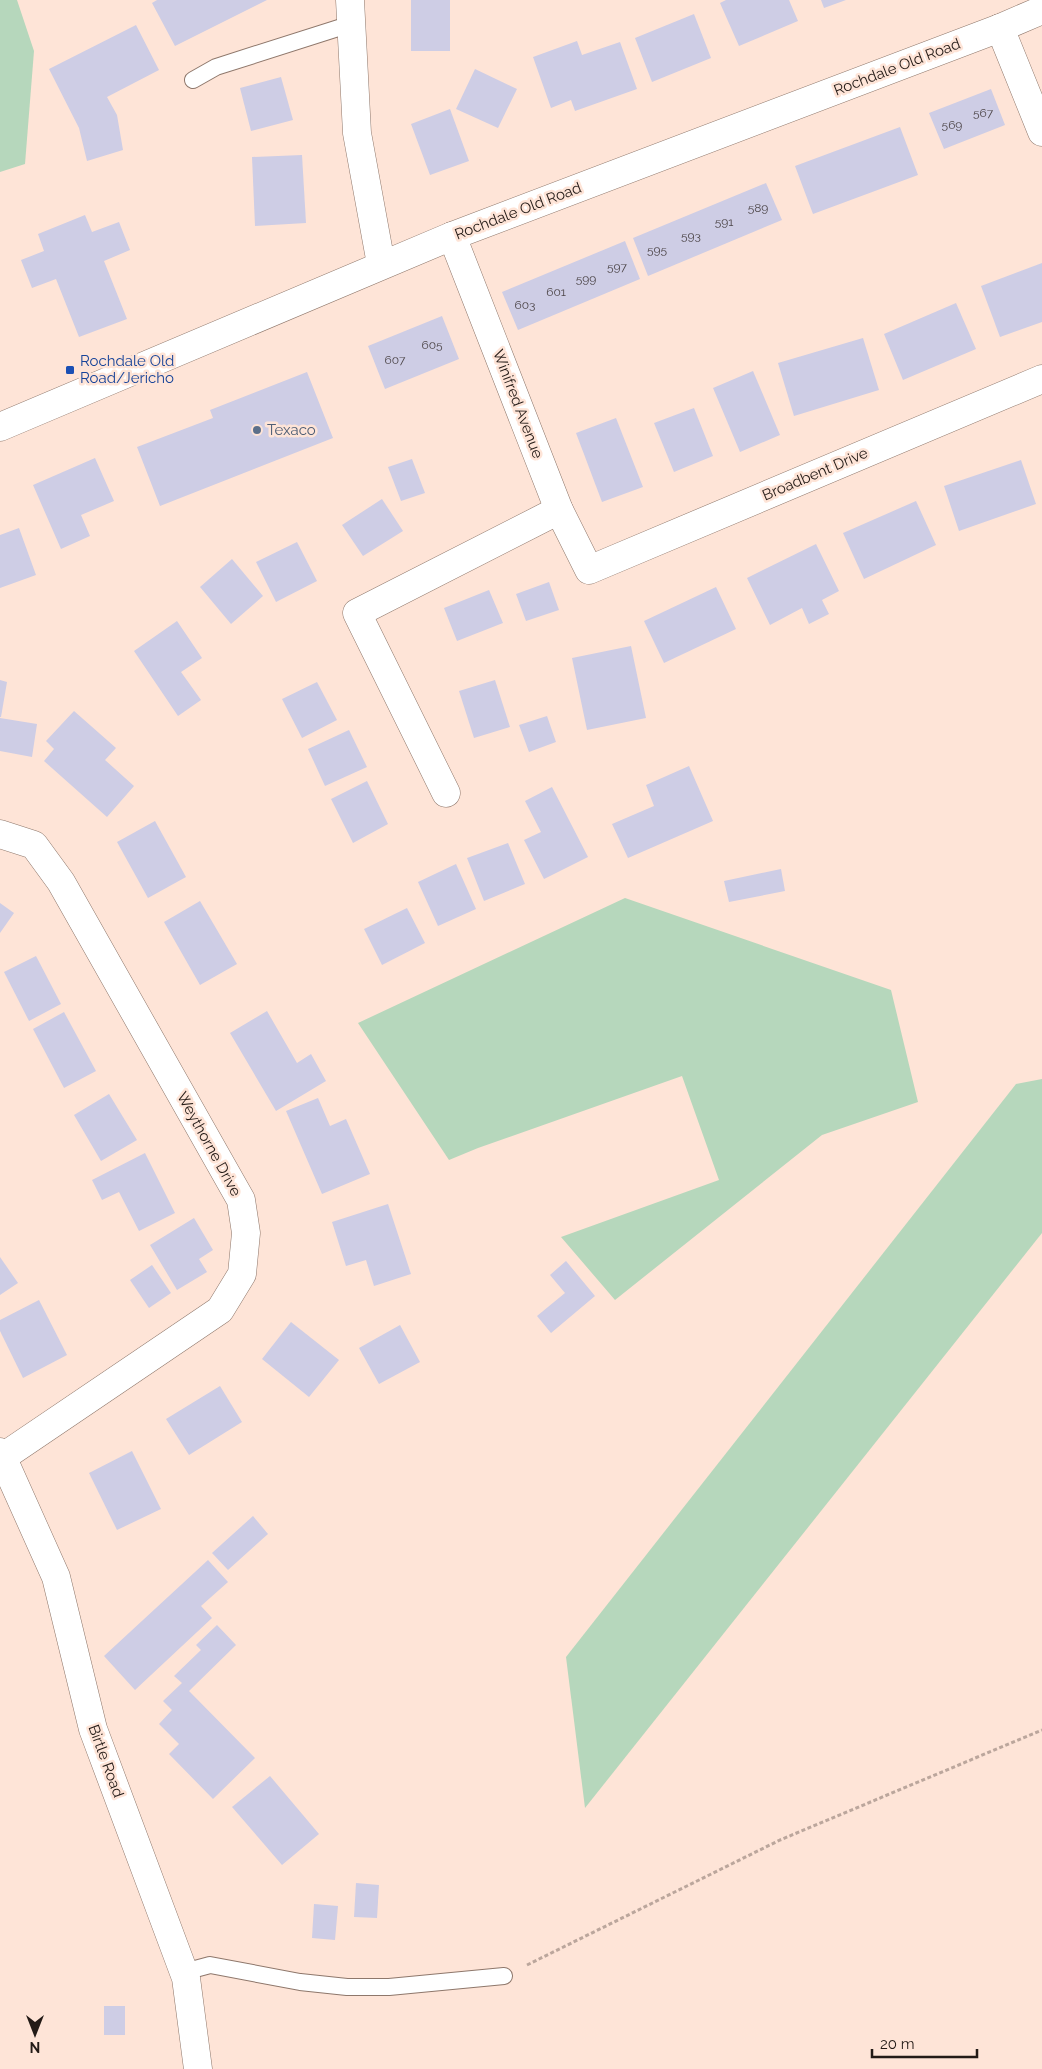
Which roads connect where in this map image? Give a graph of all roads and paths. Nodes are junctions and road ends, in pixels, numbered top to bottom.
1 (1042, 10) edge
2 (351, 12) edge
3 (1000, 28) junction
4 (193, 80) dead end
5 (1042, 132) edge
6 (452, 236) junction
7 (381, 264) junction
8 (1042, 379) edge
9 (0, 427) edge
10 (559, 510) junction
11 (589, 570) joint
12 (446, 793) dead end
13 (0, 834) edge
14 (2, 1454) edge
15 (1042, 1730) edge
16 (184, 1972) junction
17 (504, 1976) joint
18 (198, 2069) edge

1 - 3 street, Rochdale Old Road
2 - 4 lane
2 - 7 street
3 - 5 street
3 - 6 street, Rochdale Old Road
6 - 7 street, Rochdale Old Road
6 - 10 street, Winifred Avenue
7 - 9 street, Rochdale Old Road
8 - 11 street, Broadbent Drive
10 - 11 street, Winifred Avenue
10 - 12 street
13 - 14 street, Weythorne Drive
14 - 16 street, Birtle Road
15 - 17 path
16 - 17 lane
16 - 18 street, Birtle Road

